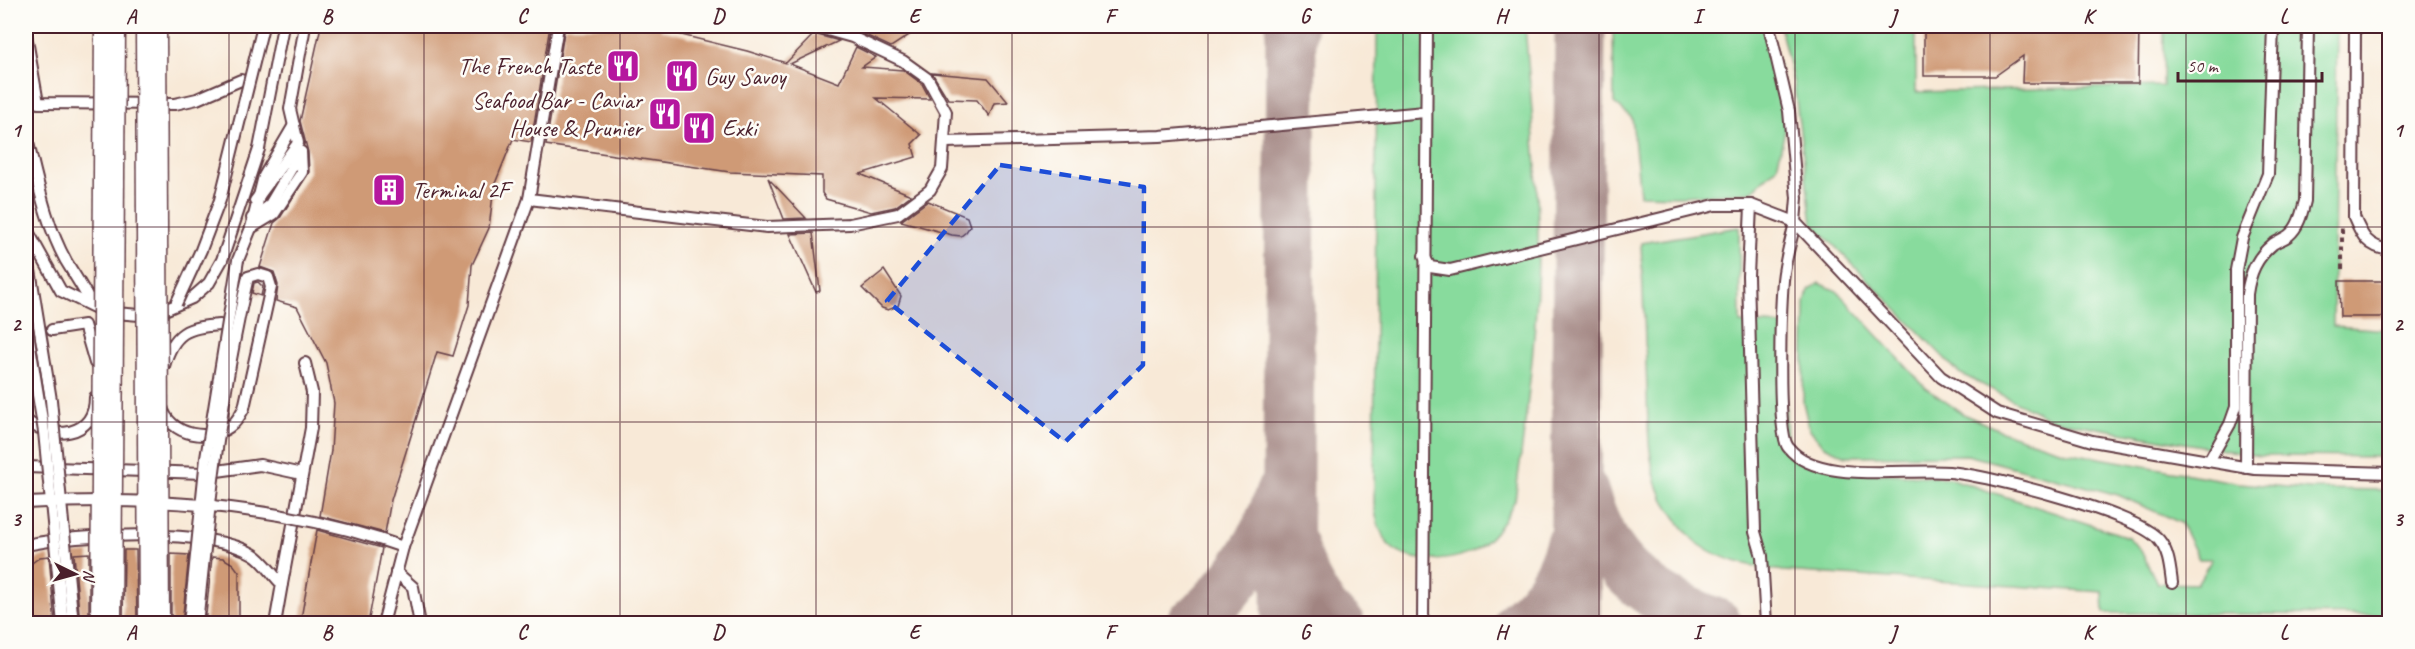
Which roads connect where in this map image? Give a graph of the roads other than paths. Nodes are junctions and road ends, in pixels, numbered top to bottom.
1 (110, 26) edge
2 (151, 26) edge
3 (263, 26) edge
4 (283, 26) edge
5 (305, 26) edge
6 (558, 26) edge
7 (813, 26) edge
8 (1426, 26) edge
9 (1769, 26) edge
10 (2273, 26) edge
11 (2308, 26) edge
12 (2355, 26) edge
13 (26, 33) edge
14 (241, 80) dead end
15 (1425, 112) junction
16 (294, 125) junction
17 (26, 135) edge
18 (946, 142) junction
19 (300, 147) junction
20 (259, 149) junction
21 (529, 199) junction
22 (255, 201) junction
23 (1751, 205) junction
24 (1796, 222) junction
25 (251, 223) junction
26 (26, 228) edge
27 (26, 244) edge
28 (2390, 250) edge
29 (1424, 256) junction
30 (238, 260) junction
31 (176, 304) junction
32 (92, 306) junction
33 (26, 321) edge
34 (220, 325) dead end
35 (52, 330) dead end
36 (305, 363) dead end
37 (26, 420) edge
38 (44, 432) junction
39 (2209, 461) junction
40 (26, 467) edge
41 (2246, 468) junction
42 (2390, 473) edge
43 (302, 474) junction
44 (26, 503) edge
45 (26, 544) edge
46 (404, 547) junction
47 (396, 572) junction
48 (2172, 583) dead end
49 (282, 584) junction
50 (63, 624) edge
51 (74, 624) edge
52 (106, 624) edge
53 (154, 624) edge
54 (189, 624) edge
55 (197, 624) edge
56 (275, 624) edge
57 (382, 624) edge
58 (420, 624) edge
59 (1423, 624) edge
60 (1766, 624) edge

1 - 52 main road, bridge
2 - 53 main road, bridge
3 - 31 lane, bridge
4 - 20 lane, bridge
5 - 16 lane
6 - 21 lane
7 - 18 lane
8 - 15 lane
9 - 24 lane
10 - 39 lane
11 - 41 lane
12 - 28 lane
13 - 14 lane
15 - 18 lane
15 - 29 lane
16 - 19 lane
16 - 22 lane
17 - 32 lane
18 - 21 lane
19 - 22 lane
19 - 25 lane
20 - 30 lane
20 - 31 lane
21 - 46 lane
22 - 25 lane
23 - 24 lane
23 - 29 lane
23 - 60 lane
24 - 39 lane
24 - 48 lane
25 - 30 lane
26 - 32 lane
27 - 51 lane, bridge
29 - 59 lane
30 - 54 lane, bridge
31 - 32 lane, bridge
33 - 38 lane, bridge
34 - 55 lane, bridge
35 - 38 lane
36 - 43 lane
37 - 38 lane
38 - 50 lane, bridge
39 - 41 lane
40 - 43 lane
41 - 42 lane
43 - 49 lane
44 - 46 lane, bridge
45 - 49 lane
46 - 47 lane
47 - 57 lane
47 - 58 lane
49 - 56 lane

